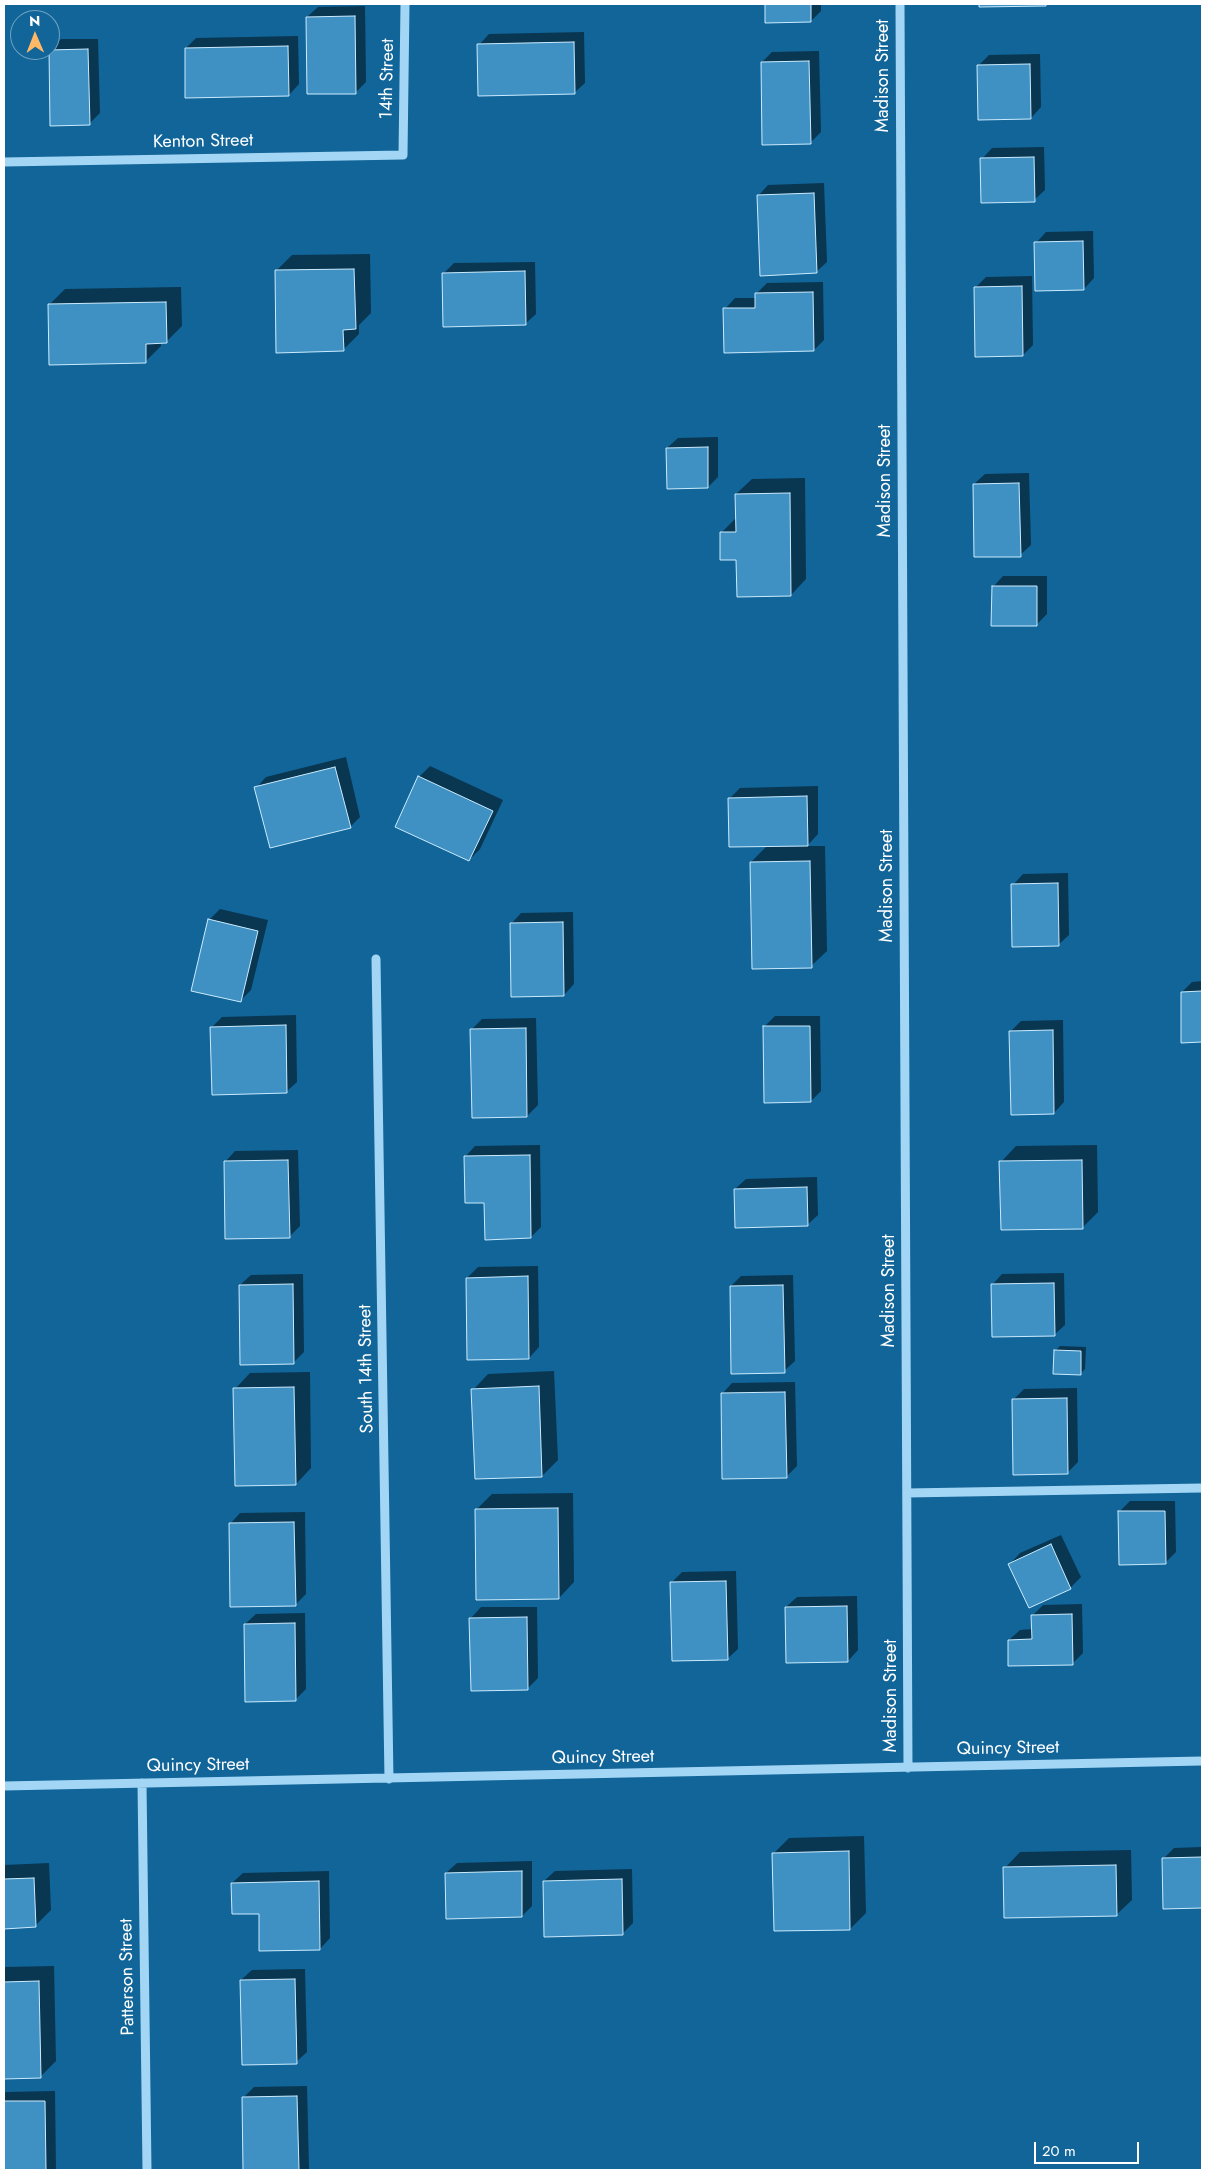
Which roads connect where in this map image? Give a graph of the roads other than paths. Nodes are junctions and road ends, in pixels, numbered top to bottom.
1 (405, 4) edge
2 (900, 4) edge
3 (403, 155) joint
4 (4, 162) edge
5 (376, 960) dead end
6 (1202, 1488) edge
7 (907, 1493) junction
8 (1202, 1761) edge
9 (908, 1768) junction
10 (390, 1779) junction
11 (142, 1783) junction
12 (4, 1786) edge
13 (147, 2170) edge

1 - 3 street, 14th Street
2 - 7 street, Madison Street
3 - 4 street, Kenton Street
5 - 10 street, South 14th Street
6 - 7 street
7 - 9 street, Madison Street
8 - 9 street, Quincy Street
9 - 10 street, Quincy Street
10 - 11 street, Quincy Street
11 - 12 street, Quincy Street
11 - 13 street, Patterson Street

